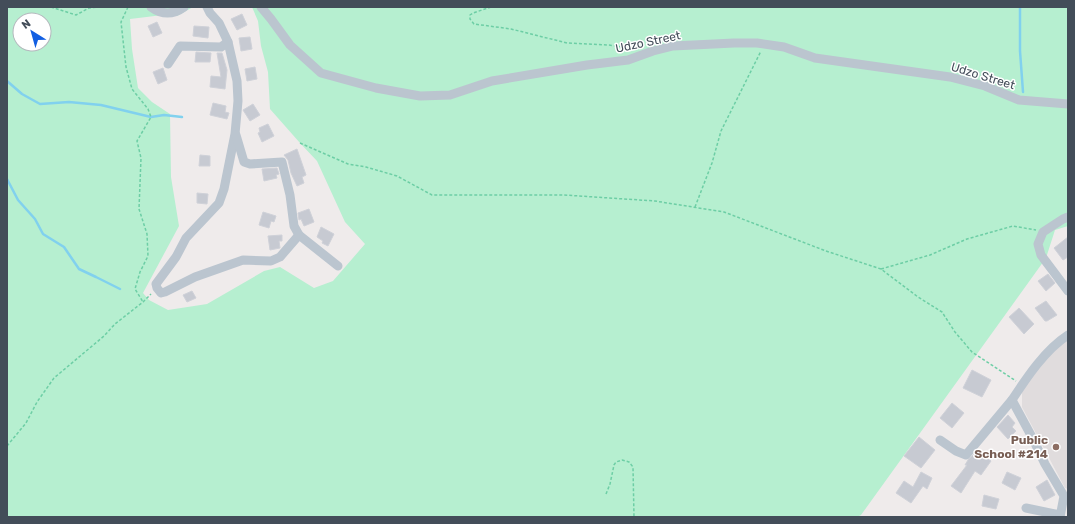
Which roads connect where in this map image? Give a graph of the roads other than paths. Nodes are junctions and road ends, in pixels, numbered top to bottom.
1 (151, 7) edge
2 (184, 7) edge
3 (207, 7) edge
4 (261, 7) edge
5 (228, 42) junction
6 (168, 64) dead end
7 (1068, 104) edge
8 (236, 134) junction
9 (1068, 217) edge
10 (299, 236) junction
11 (338, 266) dead end
12 (1068, 291) edge
13 (1068, 335) edge
14 (1012, 400) junction
15 (940, 440) dead end
16 (1066, 495) edge
17 (1026, 508) dead end
18 (1060, 516) edge

1 - 2 street
3 - 5 street
4 - 7 street, Udzo Street
5 - 6 street
5 - 8 street
8 - 10 street
8 - 10 street
9 - 12 street
10 - 11 street
13 - 14 street
14 - 15 street
14 - 16 street
16 - 18 street
17 - 18 street

